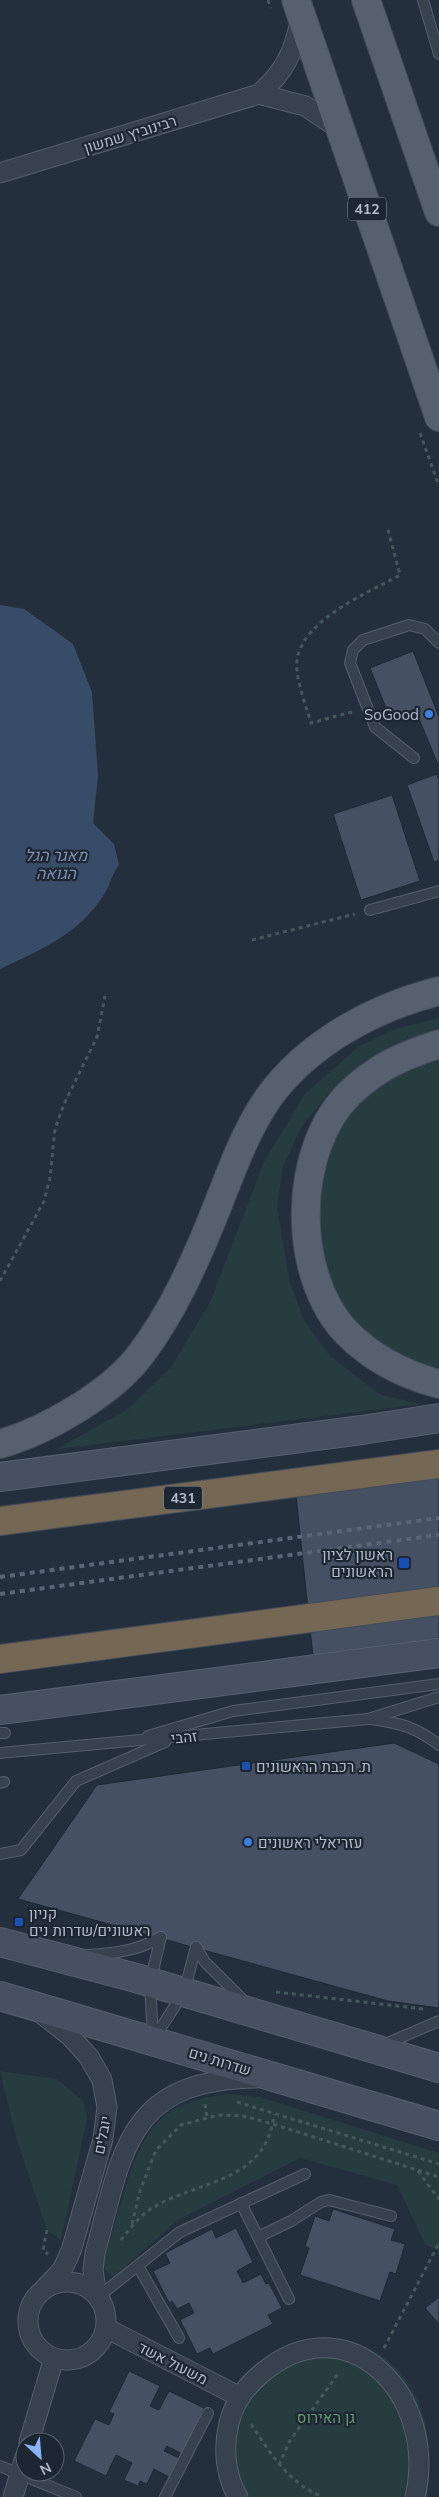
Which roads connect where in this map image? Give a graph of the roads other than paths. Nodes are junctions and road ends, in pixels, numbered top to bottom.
1 (366, 0) edge
2 (423, 0) edge
3 (432, 0) edge
4 (298, 8) edge
5 (427, 11) junction
6 (439, 54) edge
7 (259, 94) junction
8 (340, 130) junction
9 (0, 173) edge
10 (439, 212) edge
11 (439, 417) edge
12 (439, 643) edge
13 (414, 758) dead end
14 (439, 891) edge
15 (370, 910) road end
16 (439, 991) edge
17 (439, 1044) edge
18 (439, 1384) edge
19 (439, 1418) edge
20 (0, 1444) edge
21 (439, 1464) edge
22 (0, 1477) edge
23 (0, 1521) edge
24 (439, 1601) edge
25 (439, 1653) edge
26 (0, 1659) edge
27 (439, 1684) edge
28 (439, 1697) edge
29 (368, 1719) junction
30 (2, 1725) edge
31 (173, 1738) junction
32 (128, 1742) junction
33 (439, 1745) edge
34 (0, 1753) edge
35 (0, 1854) edge
36 (0, 1942) edge
37 (54, 1954) junction
38 (150, 1982) junction
39 (184, 1992) junction
40 (12, 1999) edge
41 (273, 2020) junction
42 (439, 2020) edge
43 (153, 2041) junction
44 (374, 2049) junction
45 (439, 2068) edge
46 (277, 2078) junction
47 (439, 2126) edge
48 (304, 2174) dead end
49 (241, 2203) junction
50 (391, 2216) dead end
51 (258, 2237) junction
52 (138, 2266) junction
53 (44, 2289) junction
54 (98, 2297) junction
55 (289, 2299) dead end
56 (106, 2328) junction
57 (179, 2338) dead end
58 (54, 2358) junction
59 (239, 2400) junction
60 (208, 2414) dead end
61 (33, 2432) edge
62 (15, 2465) edge
63 (0, 2466) edge
64 (18, 2482) edge
65 (51, 2482) edge
66 (418, 2496) edge
67 (13, 2497) edge
68 (76, 2497) edge
69 (165, 2497) edge
70 (238, 2497) edge

1 - 10 main road
2 - 5 lane
3 - 5 lane
4 - 7 street, רבינוביץ שמשון
4 - 8 main road, 412
5 - 6 lane
7 - 8 street
7 - 9 street, רבינוביץ שמשון
8 - 11 main road, 412
12 - 13 lane
14 - 15 lane
16 - 20 main road
17 - 18 main road
19 - 22 main road
21 - 23 highway, 431
24 - 26 highway
25 - 30 main road
27 - 32 lane
28 - 29 lane
29 - 31 lane, זהבי
29 - 33 lane
31 - 32 lane, זהבי
31 - 35 lane
32 - 34 lane, זהבי
36 - 37 main road
37 - 38 main road
37 - 38 lane
38 - 39 main road
38 - 43 lane
39 - 41 main road
39 - 41 lane
39 - 43 lane
40 - 43 main road, שדרות נים
40 - 53 street, יובלים
41 - 44 main road
42 - 44 lane
43 - 46 main road, שדרות נים
44 - 45 main road
46 - 47 main road, שדרות נים
46 - 54 street, יובלים
48 - 49 lane
49 - 51 lane
49 - 52 lane
50 - 51 lane
51 - 55 lane
52 - 54 lane
52 - 57 lane
53 - 54 street
53 - 58 street
54 - 56 street
56 - 58 street
56 - 59 street, משעול אשד
58 - 61 street
59 - 66 street
59 - 70 street
60 - 69 lane
62 - 63 lane
64 - 67 street
65 - 68 lane

